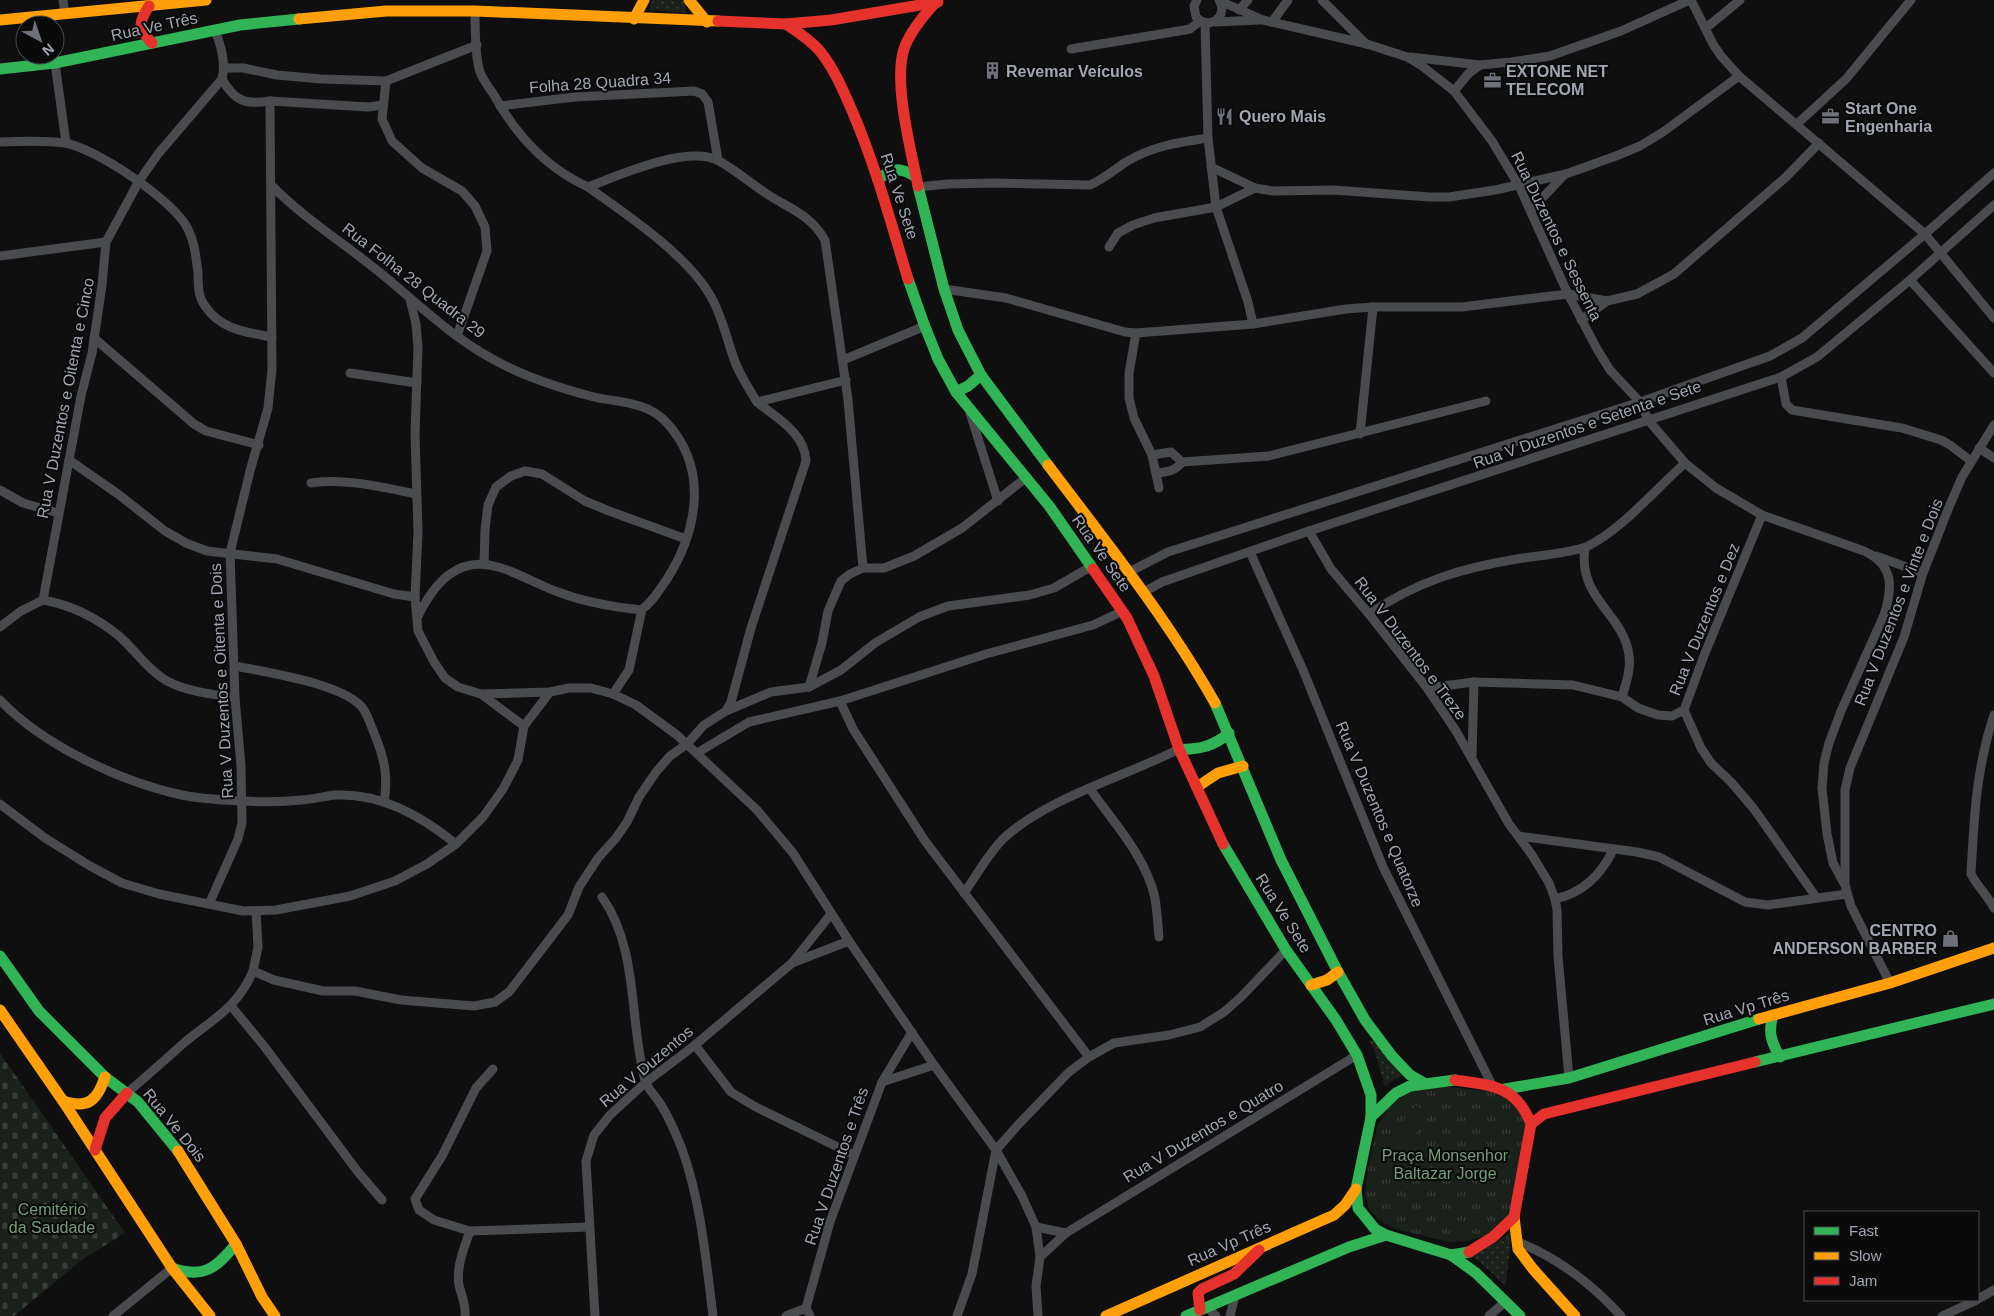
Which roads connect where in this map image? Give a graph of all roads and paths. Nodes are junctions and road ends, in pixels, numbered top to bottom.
1 (64, 0) edge
2 (206, 0) edge
3 (644, 0) edge
4 (689, 0) edge
5 (1196, 0) edge
6 (1248, 0) edge
7 (1288, 0) edge
8 (1322, 0) edge
9 (1740, 0) edge
10 (1911, 0) edge
11 (939, 1) edge
12 (1219, 1) edge
13 (1687, 1) edge
14 (148, 6) junction
15 (1239, 10) junction
16 (475, 12) junction
17 (65, 14) junction
18 (634, 19) junction
19 (0, 20) edge
20 (1267, 21) junction
21 (707, 22) junction
22 (1202, 22) junction
23 (1216, 22) junction
24 (786, 24) junction
25 (1706, 28) junction
26 (216, 30) junction
27 (152, 43) junction
28 (1367, 44) junction
29 (477, 45) junction
30 (1071, 49) dead end
31 (1407, 57) junction
32 (65, 61) edge
33 (37, 65) edge
34 (55, 65) edge
35 (1480, 65) junction
36 (224, 68) junction
37 (0, 69) edge
38 (1739, 76) junction
39 (222, 78) junction
40 (386, 81) junction
41 (1454, 91) junction
42 (270, 101) junction
43 (383, 105) junction
44 (500, 106) junction
45 (368, 108) junction
46 (382, 119) junction
47 (1797, 124) junction
48 (1208, 138) junction
49 (0, 142) edge
50 (66, 143) junction
51 (1819, 143) junction
52 (718, 160) junction
53 (1211, 167) junction
54 (1994, 173) edge
55 (1566, 174) junction
56 (878, 180) junction
57 (140, 181) junction
58 (917, 182) junction
59 (272, 186) junction
60 (1519, 186) junction
61 (588, 187) junction
62 (1255, 188) junction
63 (1994, 205) edge
64 (1216, 207) junction
65 (1531, 210) junction
66 (1925, 234) junction
67 (106, 242) junction
68 (1109, 247) dead end
69 (1940, 252) junction
70 (0, 256) edge
71 (1910, 280) junction
72 (944, 289) junction
73 (1568, 294) junction
74 (410, 299) junction
75 (1607, 301) junction
76 (1373, 307) junction
77 (1994, 318) edge
78 (1581, 320) junction
79 (1253, 324) junction
80 (925, 326) junction
81 (1136, 333) junction
82 (457, 336) junction
83 (272, 337) junction
84 (94, 338) junction
85 (843, 360) junction
86 (350, 373) dead end
87 (1994, 373) edge
88 (982, 374) junction
89 (1781, 377) junction
90 (846, 380) junction
91 (417, 383) junction
92 (956, 392) junction
93 (1486, 401) dead end
94 (757, 402) junction
95 (1640, 402) junction
96 (966, 403) junction
97 (1649, 421) junction
98 (1994, 425) edge
99 (1360, 434) junction
100 (259, 445) junction
101 (1979, 448) junction
102 (1152, 455) junction
103 (1994, 458) edge
104 (68, 460) junction
105 (1971, 461) junction
106 (1182, 462) junction
107 (1685, 463) junction
108 (1157, 473) junction
109 (1027, 477) junction
110 (311, 483) dead end
111 (1160, 488) dead end
112 (0, 490) edge
113 (416, 494) junction
114 (998, 501) junction
115 (58, 514) junction
116 (1762, 515) junction
117 (1309, 531) junction
118 (686, 540) junction
119 (1586, 548) junction
120 (1250, 552) junction
121 (230, 553) junction
122 (1874, 555) junction
123 (484, 564) junction
124 (1092, 566) junction
125 (863, 568) junction
126 (1129, 572) junction
127 (1923, 573) junction
128 (1144, 592) junction
129 (415, 597) junction
130 (43, 600) junction
131 (645, 608) junction
132 (1123, 610) junction
133 (1370, 614) junction
134 (417, 616) junction
135 (0, 627) edge
136 (235, 666) junction
137 (1474, 682) junction
138 (809, 688) junction
139 (1427, 688) junction
140 (550, 692) junction
141 (481, 694) junction
142 (613, 694) junction
143 (1622, 697) junction
144 (234, 698) junction
145 (0, 700) edge
146 (840, 701) junction
147 (1684, 710) junction
148 (726, 711) junction
149 (1994, 715) edge
150 (524, 726) junction
151 (1230, 733) junction
152 (687, 744) junction
153 (1179, 748) junction
154 (697, 753) junction
155 (1472, 757) junction
156 (1243, 766) junction
157 (1197, 787) junction
158 (1090, 789) junction
159 (242, 801) junction
160 (384, 802) junction
161 (0, 804) edge
162 (1518, 836) junction
163 (456, 844) junction
164 (1613, 850) junction
165 (1845, 885) junction
166 (964, 893) junction
167 (1847, 894) junction
168 (1991, 895) edge
169 (602, 897) dead end
170 (1816, 897) junction
171 (1555, 899) junction
172 (209, 904) junction
173 (1994, 908) edge
174 (256, 911) junction
175 (831, 914) junction
176 (1159, 937) dead end
177 (849, 941) junction
178 (1994, 948) edge
179 (1286, 950) junction
180 (0, 956) edge
181 (792, 963) junction
182 (253, 971) junction
183 (1338, 972) junction
184 (1890, 983) junction
185 (1311, 985) junction
186 (1994, 1004) edge
187 (231, 1006) junction
188 (0, 1010) edge
189 (1773, 1015) junction
190 (912, 1032) junction
191 (695, 1045) junction
192 (1357, 1055) junction
193 (1780, 1056) junction
194 (1089, 1057) junction
195 (934, 1065) junction
196 (493, 1069) dead end
197 (104, 1078) junction
198 (1569, 1078) junction
199 (882, 1082) junction
200 (1424, 1082) junction
201 (645, 1083) junction
202 (1492, 1085) junction
203 (1505, 1089) junction
204 (127, 1093) junction
205 (63, 1101) junction
206 (1371, 1116) junction
207 (1531, 1124) junction
208 (95, 1150) junction
209 (996, 1150) junction
210 (854, 1156) junction
211 (1356, 1189) junction
212 (382, 1200) dead end
213 (1514, 1218) junction
214 (589, 1227) junction
215 (1036, 1227) junction
216 (470, 1231) junction
217 (1066, 1233) junction
218 (1386, 1235) junction
219 (1518, 1242) junction
220 (236, 1244) junction
221 (1262, 1246) junction
222 (1451, 1255) junction
223 (1040, 1257) junction
224 (172, 1268) junction
225 (1994, 1290) edge
226 (1234, 1296) junction
227 (1979, 1299) edge
228 (1975, 1301) edge
229 (1504, 1302) junction
230 (1203, 1309) junction
231 (808, 1312) edge
232 (113, 1316) edge
233 (210, 1316) edge
234 (275, 1316) edge
235 (465, 1316) edge
236 (595, 1316) edge
237 (713, 1316) edge
238 (786, 1316) edge
239 (957, 1316) edge
240 (1038, 1316) edge
241 (1106, 1316) edge
242 (1186, 1316) edge
243 (1216, 1316) edge
244 (1230, 1316) edge
245 (1489, 1316) edge
246 (1520, 1316) edge
247 (1575, 1316) edge
248 (1621, 1316) edge
249 (1942, 1316) edge

1 - 17 street
2 - 14 main road, Rua Ve Três
3 - 18 main road
4 - 21 main road
5 - 22 street
6 - 15 street
7 - 20 street
8 - 28 street
9 - 25 street
10 - 47 street
11 - 24 main road, Rua Ve Três
11 - 58 main road, Rua Ve Sete
12 - 15 street, Rua Duzentos e Sessenta
12 - 23 street
13 - 25 street
13 - 35 street
14 - 17 main road, Rua Ve Três
14 - 27 main road
15 - 20 street, Rua Duzentos e Sessenta
16 - 18 main road, Rua Ve Três
16 - 26 main road, Rua Ve Três
16 - 29 street
17 - 19 main road, Rua Ve Três
18 - 21 main road, Rua Ve Três
20 - 23 street, Rua Duzentos e Sessenta
20 - 28 street, Rua Duzentos e Sessenta
21 - 24 main road, Rua Ve Três
22 - 23 street, Rua Duzentos e Sessenta
22 - 30 street
22 - 48 street
24 - 56 main road, Rua Ve Sete
25 - 38 street
26 - 27 main road, Rua Ve Três
26 - 36 street
27 - 32 main road, Rua Ve Três
28 - 31 street, Rua Duzentos e Sessenta
29 - 40 street
29 - 44 street
31 - 35 street
31 - 41 street, Rua Duzentos e Sessenta
33 - 37 main road, Rua Ve Três
34 - 50 street
35 - 41 street
36 - 39 street, Rua V Duzentos e Oitenta e Cinco
36 - 40 street
38 - 47 street
38 - 55 street
39 - 42 street
39 - 57 street, Rua V Duzentos e Oitenta e Cinco
40 - 43 street
41 - 60 street, Rua Duzentos e Sessenta
42 - 45 street
42 - 59 street, Rua V Duzentos e Oitenta e Dois
43 - 45 street
43 - 46 street
44 - 52 street, Folha 28 Quadra 34
44 - 61 street
45 - 46 street
46 - 82 street
47 - 51 street
48 - 53 street
48 - 58 street
49 - 50 street
50 - 57 street
51 - 66 street
51 - 75 street
52 - 61 street
52 - 85 street
53 - 62 street
53 - 64 street
54 - 66 street
55 - 60 street
55 - 65 street
56 - 58 main road
56 - 80 main road, Rua Ve Sete
57 - 67 street, Rua V Duzentos e Oitenta e Cinco
57 - 83 street
58 - 72 main road, Rua Ve Sete
59 - 74 street, Rua Folha 28 Quadra 29
59 - 83 street, Rua V Duzentos e Oitenta e Dois
60 - 62 street
60 - 65 street, Rua Duzentos e Sessenta
61 - 94 street
62 - 64 street
63 - 69 street, Rua V Duzentos e Setenta e Sete
64 - 68 street
64 - 79 street
65 - 73 street, Rua Duzentos e Sessenta
66 - 69 street
66 - 95 street
67 - 70 street
67 - 84 street, Rua V Duzentos e Oitenta e Cinco
69 - 71 street, Rua V Duzentos e Setenta e Sete
69 - 77 street
71 - 87 street
71 - 89 street, Rua V Duzentos e Setenta e Sete
72 - 81 street
72 - 88 main road, Rua Ve Sete
73 - 75 street
73 - 76 street
73 - 78 street, Rua Duzentos e Sessenta
74 - 82 street, Rua Folha 28 Quadra 29
74 - 91 street
75 - 78 street
76 - 79 street
76 - 99 street
78 - 95 street, Rua Duzentos e Sessenta
79 - 81 street
80 - 85 street
80 - 92 main road, Rua Ve Sete
81 - 102 street
82 - 118 street, Rua Folha 28 Quadra 29
83 - 100 street, Rua V Duzentos e Oitenta e Dois
84 - 100 street
84 - 104 street, Rua V Duzentos e Oitenta e Cinco
85 - 90 street
86 - 91 street
88 - 92 main road
88 - 126 main road, Rua Ve Sete
89 - 97 street, Rua V Duzentos e Setenta e Sete
89 - 105 street
90 - 94 street
90 - 125 street
91 - 113 street
92 - 96 main road, Rua Ve Sete
93 - 99 street
94 - 148 street
95 - 97 street, Rua Duzentos e Sessenta
95 - 126 street
96 - 109 main road, Rua Ve Sete
96 - 114 street
97 - 107 street, Rua Duzentos e Sessenta
97 - 117 street, Rua V Duzentos e Setenta e Sete
98 - 101 street, Rua V Duzentos e Vinte e Dois
99 - 106 street
100 - 121 street, Rua V Duzentos e Oitenta e Dois
101 - 103 street
101 - 105 street, Rua V Duzentos e Vinte e Dois
102 - 106 street
102 - 108 street
104 - 115 street, Rua V Duzentos e Oitenta e Cinco
104 - 121 street
105 - 127 street, Rua V Duzentos e Vinte e Dois
106 - 108 street
107 - 116 street
107 - 119 street
108 - 111 street
109 - 114 street
109 - 124 main road, Rua Ve Sete
110 - 113 street
112 - 115 street
113 - 129 street
114 - 125 street
115 - 130 street, Rua V Duzentos e Oitenta e Cinco
116 - 122 street
116 - 147 street, Rua V Duzentos e Dez
117 - 120 street, Rua V Duzentos e Setenta e Sete
117 - 133 street, Rua V Duzentos e Treze
118 - 123 street
118 - 131 street, Rua Folha 28 Quadra 29
119 - 133 street
119 - 143 street
120 - 128 street, Rua V Duzentos e Setenta e Sete
120 - 202 street, Rua V Duzentos e Quatorze
121 - 129 street
121 - 136 street, Rua V Duzentos e Oitenta e Dois
122 - 127 street
122 - 165 street
123 - 131 street
123 - 134 street
124 - 132 main road, Rua Ve Sete
124 - 138 street
125 - 138 street
126 - 128 main road, Rua Ve Sete
127 - 165 street, Rua V Duzentos e Vinte e Dois
128 - 151 main road, Rua Ve Sete
129 - 134 street
130 - 135 street
130 - 144 street
131 - 142 street
132 - 146 street
132 - 153 main road, Rua Ve Sete
133 - 139 street, Rua V Duzentos e Treze
134 - 141 street
136 - 144 street, Rua V Duzentos e Oitenta e Dois
136 - 160 street
137 - 139 street, Rua V Duzentos e Dez
137 - 143 street, Rua V Duzentos e Dez
137 - 155 street
138 - 148 street
139 - 155 street, Rua V Duzentos e Treze
140 - 141 street
140 - 142 street
140 - 150 street
141 - 150 street
142 - 152 street
143 - 147 street, Rua V Duzentos e Dez
144 - 159 street, Rua V Duzentos e Oitenta e Dois
145 - 159 street
146 - 154 street
146 - 166 street
147 - 170 street
148 - 152 street
149 - 168 street
150 - 163 street
151 - 153 main road
151 - 156 main road, Rua Ve Sete
152 - 154 street
152 - 182 street
153 - 157 main road, Rua Ve Sete
153 - 158 street
154 - 175 street
155 - 162 street, Rua V Duzentos e Treze
156 - 157 main road
156 - 183 main road, Rua Ve Sete
157 - 179 main road, Rua Ve Sete
158 - 166 street
158 - 176 street
159 - 160 street
159 - 172 street, Rua V Duzentos e Oitenta e Dois
160 - 163 street
161 - 172 street
162 - 164 street
162 - 171 street, Rua V Duzentos e Treze
163 - 174 street
164 - 170 street
164 - 171 street
165 - 167 street
166 - 194 street
167 - 170 street
167 - 184 street
168 - 173 street
169 - 201 street
171 - 198 street, Rua V Duzentos e Treze
172 - 174 street
174 - 182 street
175 - 177 street
175 - 181 street, Rua V Duzentos
177 - 181 street, Rua V Duzentos
177 - 190 street
178 - 184 main road, Rua Vp Três
179 - 185 main road, Rua Ve Sete
179 - 194 street
180 - 197 main road, Rua Ve Dois
181 - 191 street, Rua V Duzentos
182 - 187 street
183 - 185 main road
183 - 200 main road, Rua Ve Sete
184 - 189 main road, Rua Vp Três
185 - 192 main road, Rua Ve Sete
186 - 193 main road
187 - 204 street
187 - 212 street
188 - 205 main road
189 - 193 main road
189 - 198 main road, Rua Vp Três
190 - 195 street
190 - 199 street, Rua V Duzentos e Três
191 - 201 street, Rua V Duzentos
191 - 210 street
192 - 206 main road, Rua Ve Sete
192 - 217 street, Rua V Duzentos e Quatro
193 - 207 main road
194 - 209 street
195 - 199 street
195 - 209 street
196 - 216 street
197 - 204 main road, Rua Ve Dois
197 - 205 main road
198 - 203 main road, Rua Vp Três
199 - 210 street, Rua V Duzentos e Três
200 - 202 main road
200 - 206 main road
201 - 214 street, Rua V Duzentos
201 - 237 street
202 - 203 main road
203 - 207 main road
204 - 208 main road
204 - 220 main road, Rua Ve Dois
205 - 208 main road
206 - 211 main road
207 - 213 main road
208 - 224 main road
209 - 215 street
209 - 239 street
210 - 231 street, Rua V Duzentos e Três
211 - 218 main road
211 - 221 main road, Rua Vp Três
213 - 219 main road
213 - 222 main road
214 - 216 street
214 - 236 street, Rua V Duzentos
215 - 217 street
215 - 223 street
216 - 235 street
217 - 223 street, Rua V Duzentos e Quatro
218 - 222 main road
218 - 226 main road
219 - 247 main road
219 - 248 street
220 - 224 main road
220 - 234 main road, Rua Ve Dois
221 - 230 main road
221 - 241 main road, Rua Vp Três
222 - 229 main road
223 - 240 street
224 - 232 street
224 - 233 main road
225 - 227 street
226 - 230 main road
226 - 244 street
228 - 249 street
229 - 245 street
229 - 246 main road
230 - 242 main road
230 - 243 street
231 - 238 street

